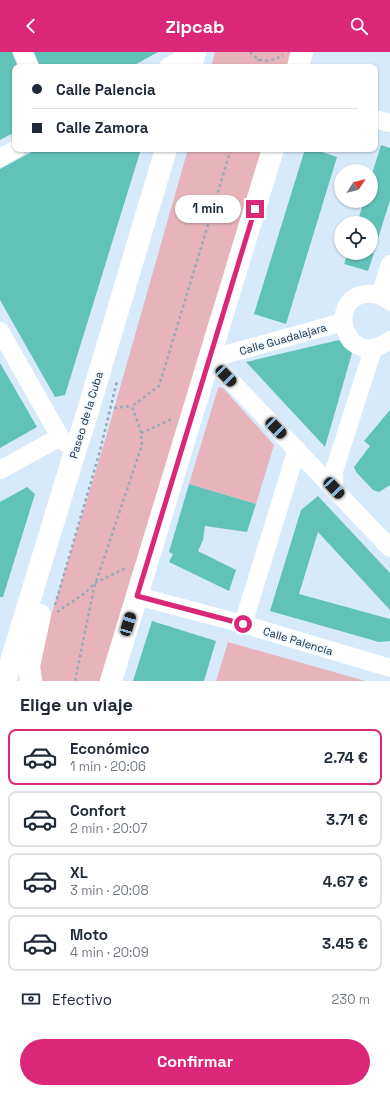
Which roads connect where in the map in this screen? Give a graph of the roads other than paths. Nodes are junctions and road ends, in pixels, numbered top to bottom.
1 (22, 52) edge
2 (194, 52) edge
3 (302, 52) edge
4 (28, 64) edge
5 (173, 64) edge
6 (192, 64) edge
7 (299, 64) edge
8 (378, 120) edge
9 (390, 124) edge
10 (12, 151) edge
11 (165, 152) edge
12 (272, 152) edge
13 (0, 158) edge
14 (390, 264) edge
15 (385, 298) edge
16 (343, 322) junction
17 (0, 331) edge
18 (390, 340) edge
19 (373, 348) junction
20 (210, 359) junction
21 (68, 443) junction
22 (297, 449) junction
23 (0, 470) edge
24 (334, 488) junction
25 (390, 548) edge
26 (137, 596) junction
27 (243, 624) junction
28 (390, 668) edge
29 (7, 673) edge
30 (31, 681) edge
31 (111, 681) edge

1 - 4 street
2 - 5 street
2 - 6 main road
3 - 7 main road
8 - 9 street
10 - 13 street
11 - 21 main road, Paseo de la Cuba
12 - 20 main road
14 - 15 street
15 - 16 street
16 - 19 street
16 - 20 street, Calle Guadalajara
17 - 21 street
18 - 19 street
19 - 24 street
20 - 22 street
20 - 26 main road
21 - 23 street
21 - 29 main road, Paseo de la Cuba
21 - 30 main road
22 - 24 street
22 - 27 street
24 - 25 street
26 - 27 street, Calle Palencia
26 - 31 main road
27 - 28 street, Calle Palencia

